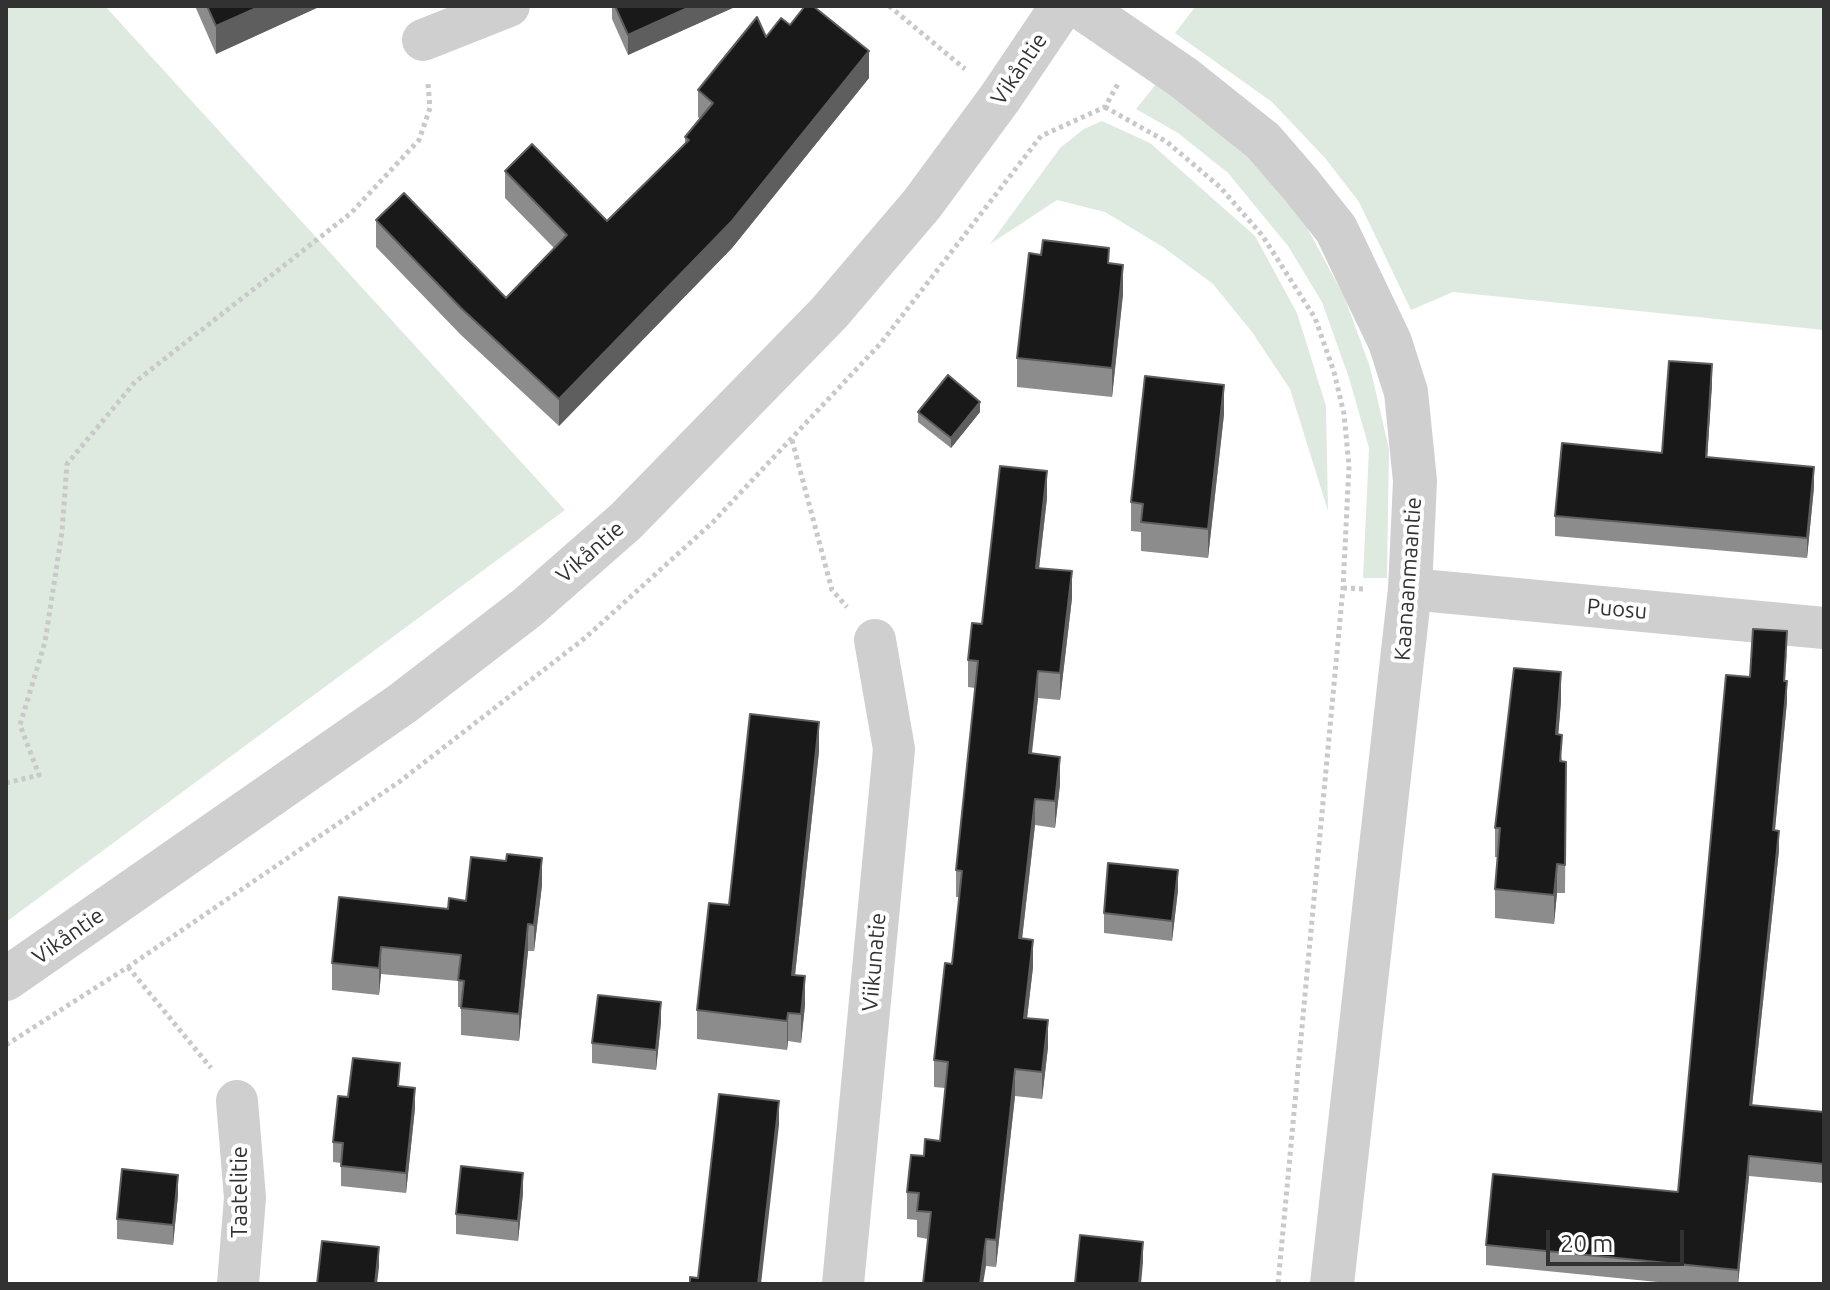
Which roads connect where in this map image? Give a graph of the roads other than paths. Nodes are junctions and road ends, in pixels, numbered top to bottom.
1 (509, 6) edge
2 (1062, 6) edge
3 (1079, 6) edge
4 (423, 40) road end
5 (1410, 589) junction
6 (1824, 628) edge
7 (875, 640) road end
8 (6, 979) edge
9 (237, 1101) road end
10 (238, 1284) edge
11 (843, 1284) edge
12 (1332, 1284) edge

1 - 4 street
2 - 8 street, Vikåntie
3 - 5 street, Kaanaanmaantie
5 - 6 street, Puosu
5 - 12 street, Kaanaanmaantie
7 - 11 street, Viikunatie
9 - 10 street, Taatelitie

